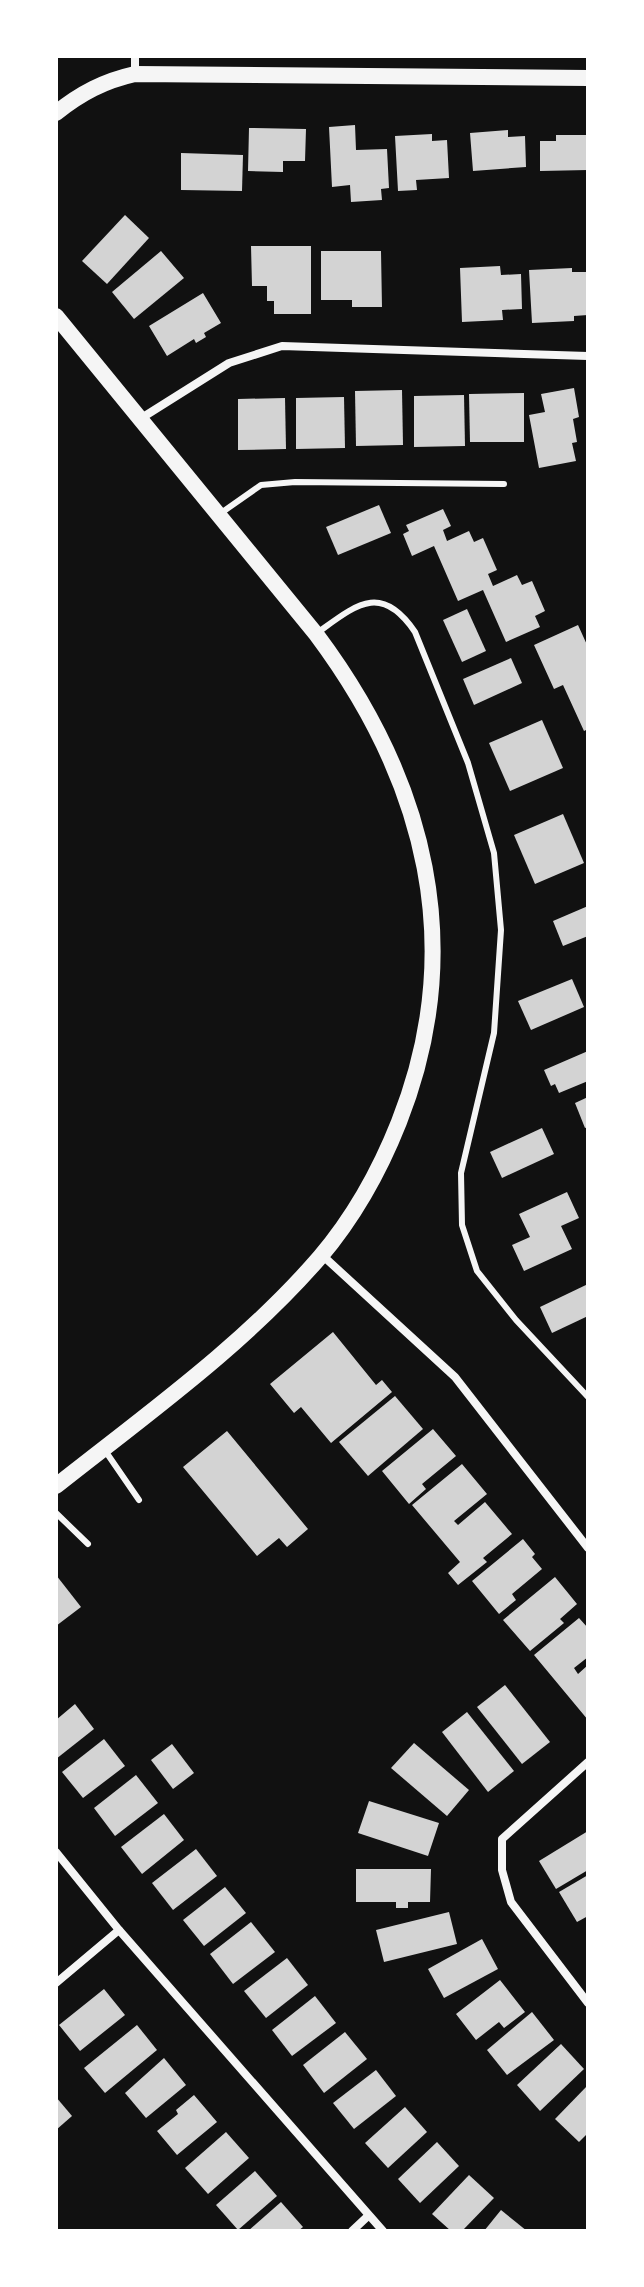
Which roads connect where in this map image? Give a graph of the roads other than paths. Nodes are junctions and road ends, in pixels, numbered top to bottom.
1 (135, 56) edge
2 (135, 74) junction
3 (588, 78) edge
4 (56, 113) edge
5 (56, 316) edge
6 (588, 356) edge
7 (139, 419) junction
8 (504, 484) dead end
9 (218, 515) junction
10 (316, 634) junction
11 (322, 1255) junction
12 (588, 1397) edge
13 (104, 1449) junction
14 (56, 1486) edge
15 (139, 1500) dead end
16 (56, 1513) edge
17 (88, 1544) dead end
18 (588, 1548) edge
19 (588, 1762) edge
20 (56, 1852) edge
21 (119, 1930) junction
22 (56, 1983) edge
23 (588, 2003) edge
24 (368, 2216) junction
25 (352, 2231) edge
26 (383, 2231) edge

1 - 2 street
2 - 3 main road
2 - 4 main road
5 - 7 main road
6 - 7 street
7 - 9 main road
8 - 9 lane
9 - 10 main road
10 - 11 main road
10 - 12 lane
11 - 13 main road
11 - 18 street
13 - 14 main road
13 - 15 lane
16 - 17 lane
19 - 23 street
20 - 21 street
21 - 22 street
21 - 24 street
24 - 25 street
24 - 26 street

